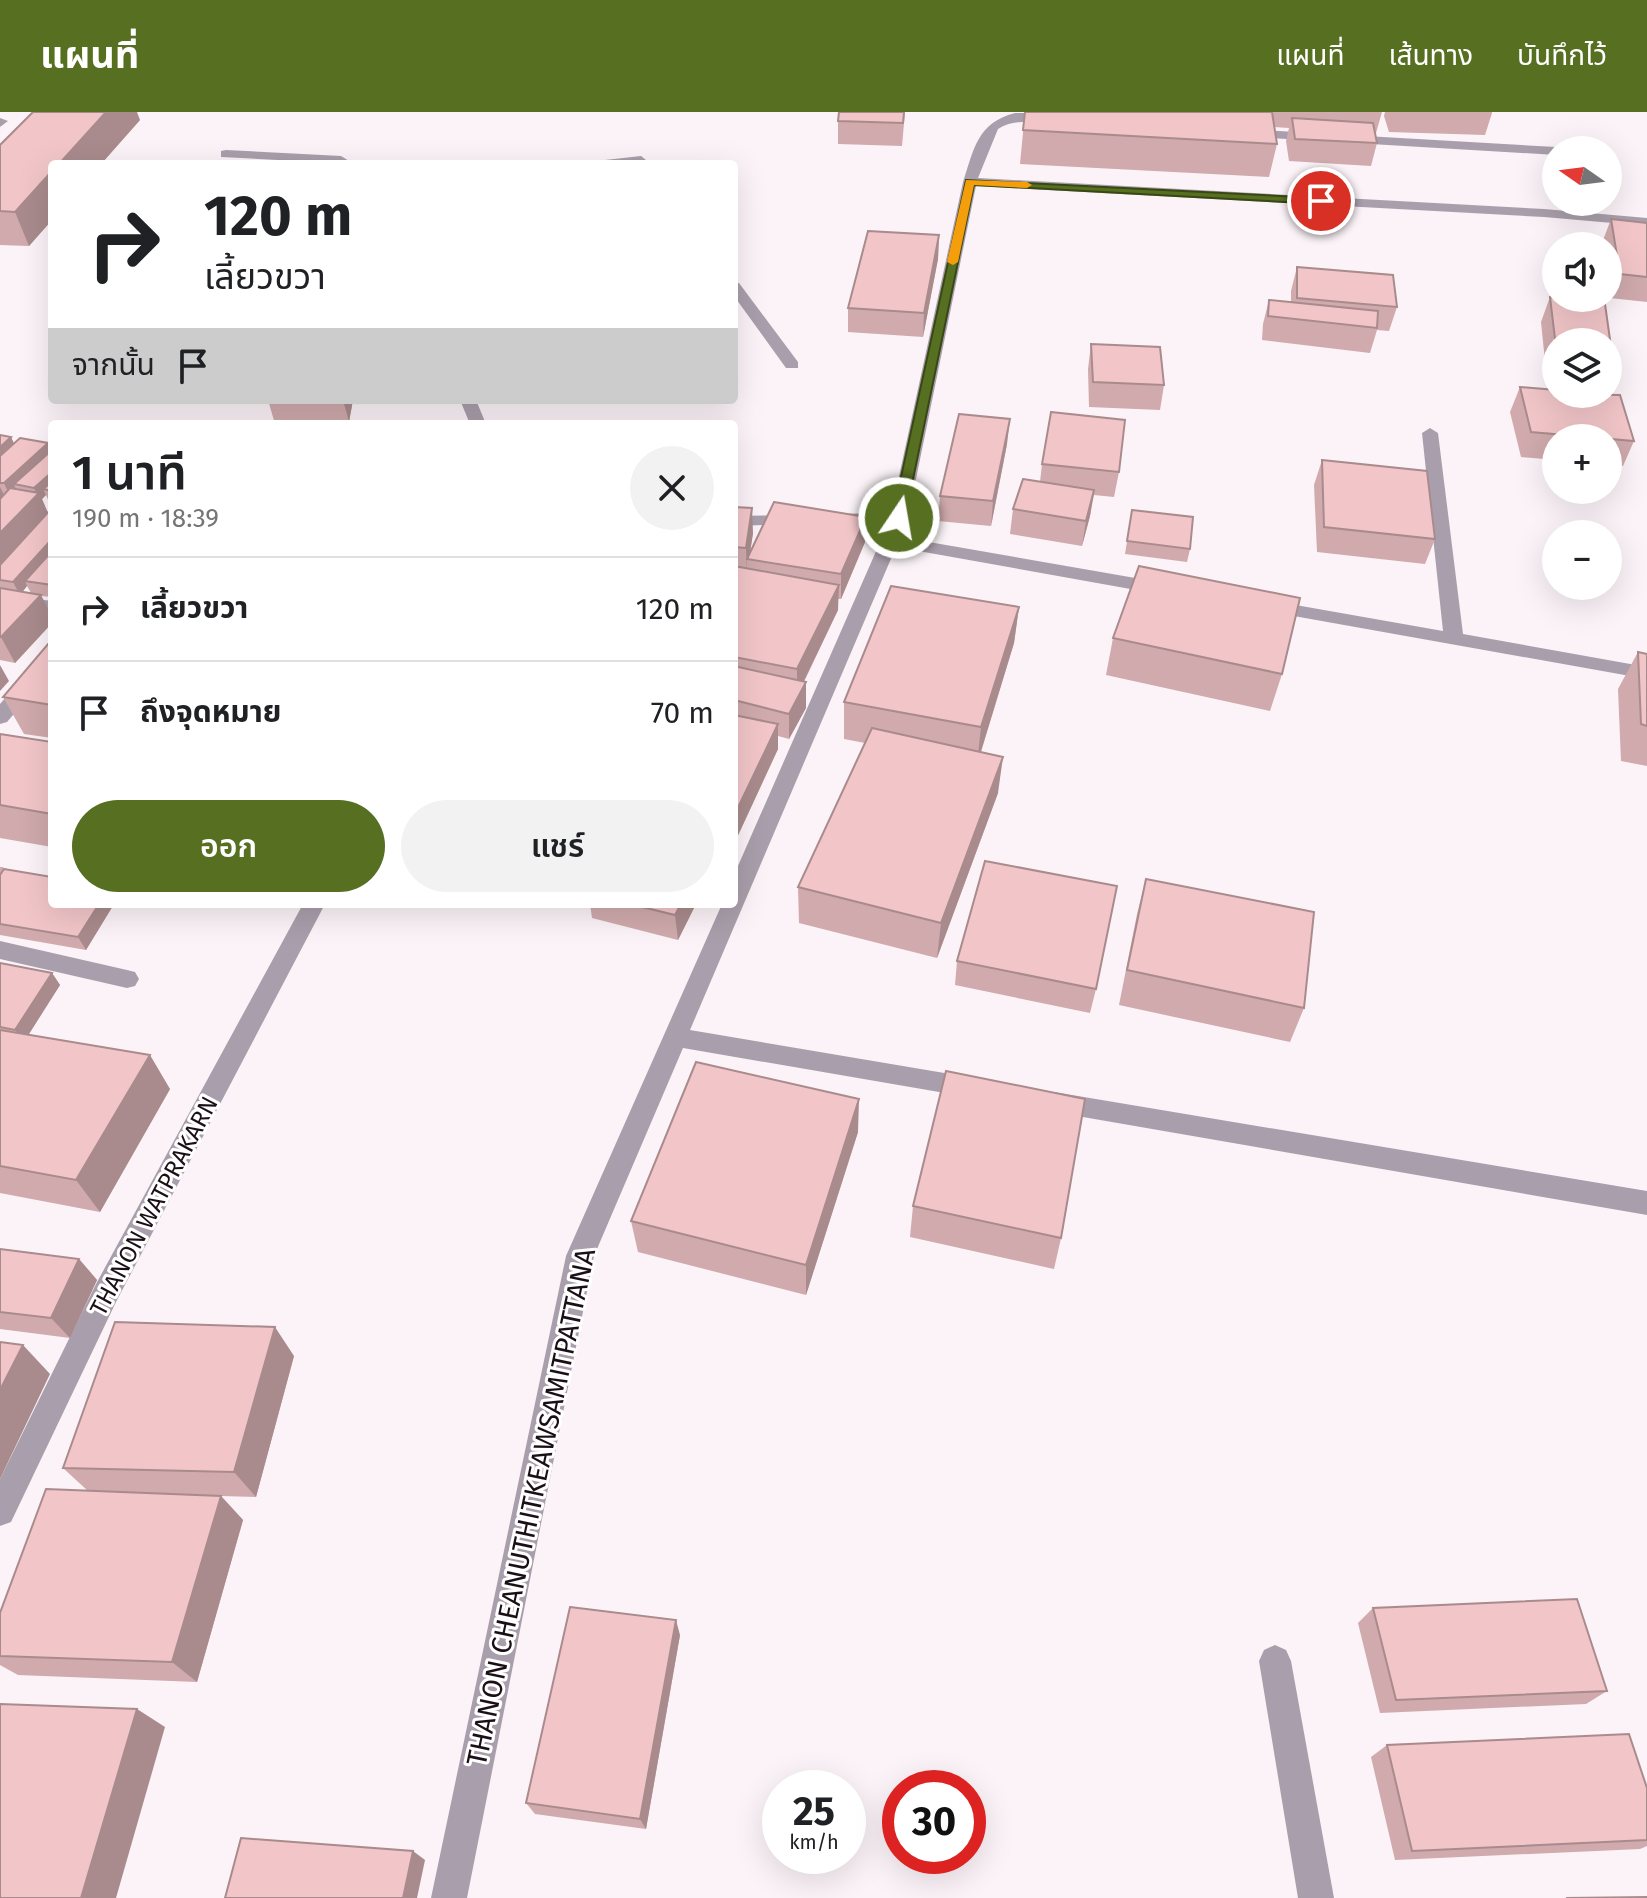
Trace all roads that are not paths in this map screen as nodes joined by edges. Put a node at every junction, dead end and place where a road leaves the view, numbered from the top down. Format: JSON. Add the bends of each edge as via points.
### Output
{"nodes":[{"id":1,"x":1073,"y":120,"type":"edge"},
{"id":2,"x":1230,"y":132,"type":"edge"},
{"id":3,"x":1542,"y":150,"type":"edge"},
{"id":4,"x":226,"y":154,"type":"dead end"},
{"id":5,"x":341,"y":160,"type":"edge"},
{"id":6,"x":970,"y":182,"type":"junction"},
{"id":7,"x":1647,"y":222,"type":"edge"},
{"id":8,"x":738,"y":291,"type":"edge"},
{"id":9,"x":792,"y":365,"type":"dead end"},
{"id":10,"x":1430,"y":433,"type":"dead end"},
{"id":11,"x":899,"y":518,"type":"junction"},
{"id":12,"x":738,"y":521,"type":"edge"},
{"id":13,"x":891,"y":541,"type":"junction"},
{"id":14,"x":1188,"y":593,"type":"edge"},
{"id":15,"x":0,"y":600,"type":"edge"},
{"id":16,"x":1250,"y":603,"type":"edge"},
{"id":17,"x":48,"y":606,"type":"edge"},
{"id":18,"x":1454,"y":639,"type":"junction"},
{"id":19,"x":48,"y":661,"type":"edge"},
{"id":20,"x":1647,"y":673,"type":"edge"},
{"id":21,"x":0,"y":717,"type":"edge"},
{"id":22,"x":738,"y":891,"type":"edge"},
{"id":23,"x":312,"y":908,"type":"edge"},
{"id":24,"x":730,"y":908,"type":"edge"},
{"id":25,"x":0,"y":950,"type":"edge"},
{"id":26,"x":127,"y":979,"type":"dead end"},
{"id":27,"x":675,"y":1037,"type":"junction"},
{"id":28,"x":1004,"y":1093,"type":"edge"},
{"id":29,"x":1036,"y":1099,"type":"edge"},
{"id":30,"x":1647,"y":1203,"type":"edge"},
{"id":31,"x":0,"y":1511,"type":"edge"},
{"id":32,"x":1275,"y":1661,"type":"dead end"},
{"id":33,"x":449,"y":1898,"type":"edge"},
{"id":34,"x":1316,"y":1898,"type":"edge"}],
"edges":[{"from":1,"to":6,"type":"street","name":"THANON CHEANUTHITKEAWSAMITPATTANA","via":[[1003,114],[989,128]]},
{"from":2,"to":3,"type":"street"},
{"from":4,"to":5,"type":"street"},
{"from":6,"to":7,"type":"street"},
{"from":6,"to":11,"type":"street","name":"THANON CHEANUTHITKEAWSAMITPATTANA"},
{"from":8,"to":9,"type":"street"},
{"from":10,"to":18,"type":"street"},
{"from":11,"to":12,"type":"street"},
{"from":11,"to":13,"type":"street","name":"THANON CHEANUTHITKEAWSAMITPATTANA"},
{"from":13,"to":14,"type":"street"},
{"from":13,"to":22,"type":"street","name":"THANON CHEANUTHITKEAWSAMITPATTANA"},
{"from":15,"to":17,"type":"street"},
{"from":16,"to":18,"type":"street"},
{"from":18,"to":20,"type":"street"},
{"from":19,"to":21,"type":"street"},
{"from":23,"to":31,"type":"street","name":"THANON WATPRAKARN","via":[[106,1293]]},
{"from":24,"to":27,"type":"street","name":"THANON CHEANUTHITKEAWSAMITPATTANA"},
{"from":25,"to":26,"type":"street"},
{"from":27,"to":28,"type":"street"},
{"from":27,"to":33,"type":"street","name":"THANON CHEANUTHITKEAWSAMITPATTANA","via":[[580,1256]]},
{"from":29,"to":30,"type":"street"},
{"from":32,"to":34,"type":"street"}]}
